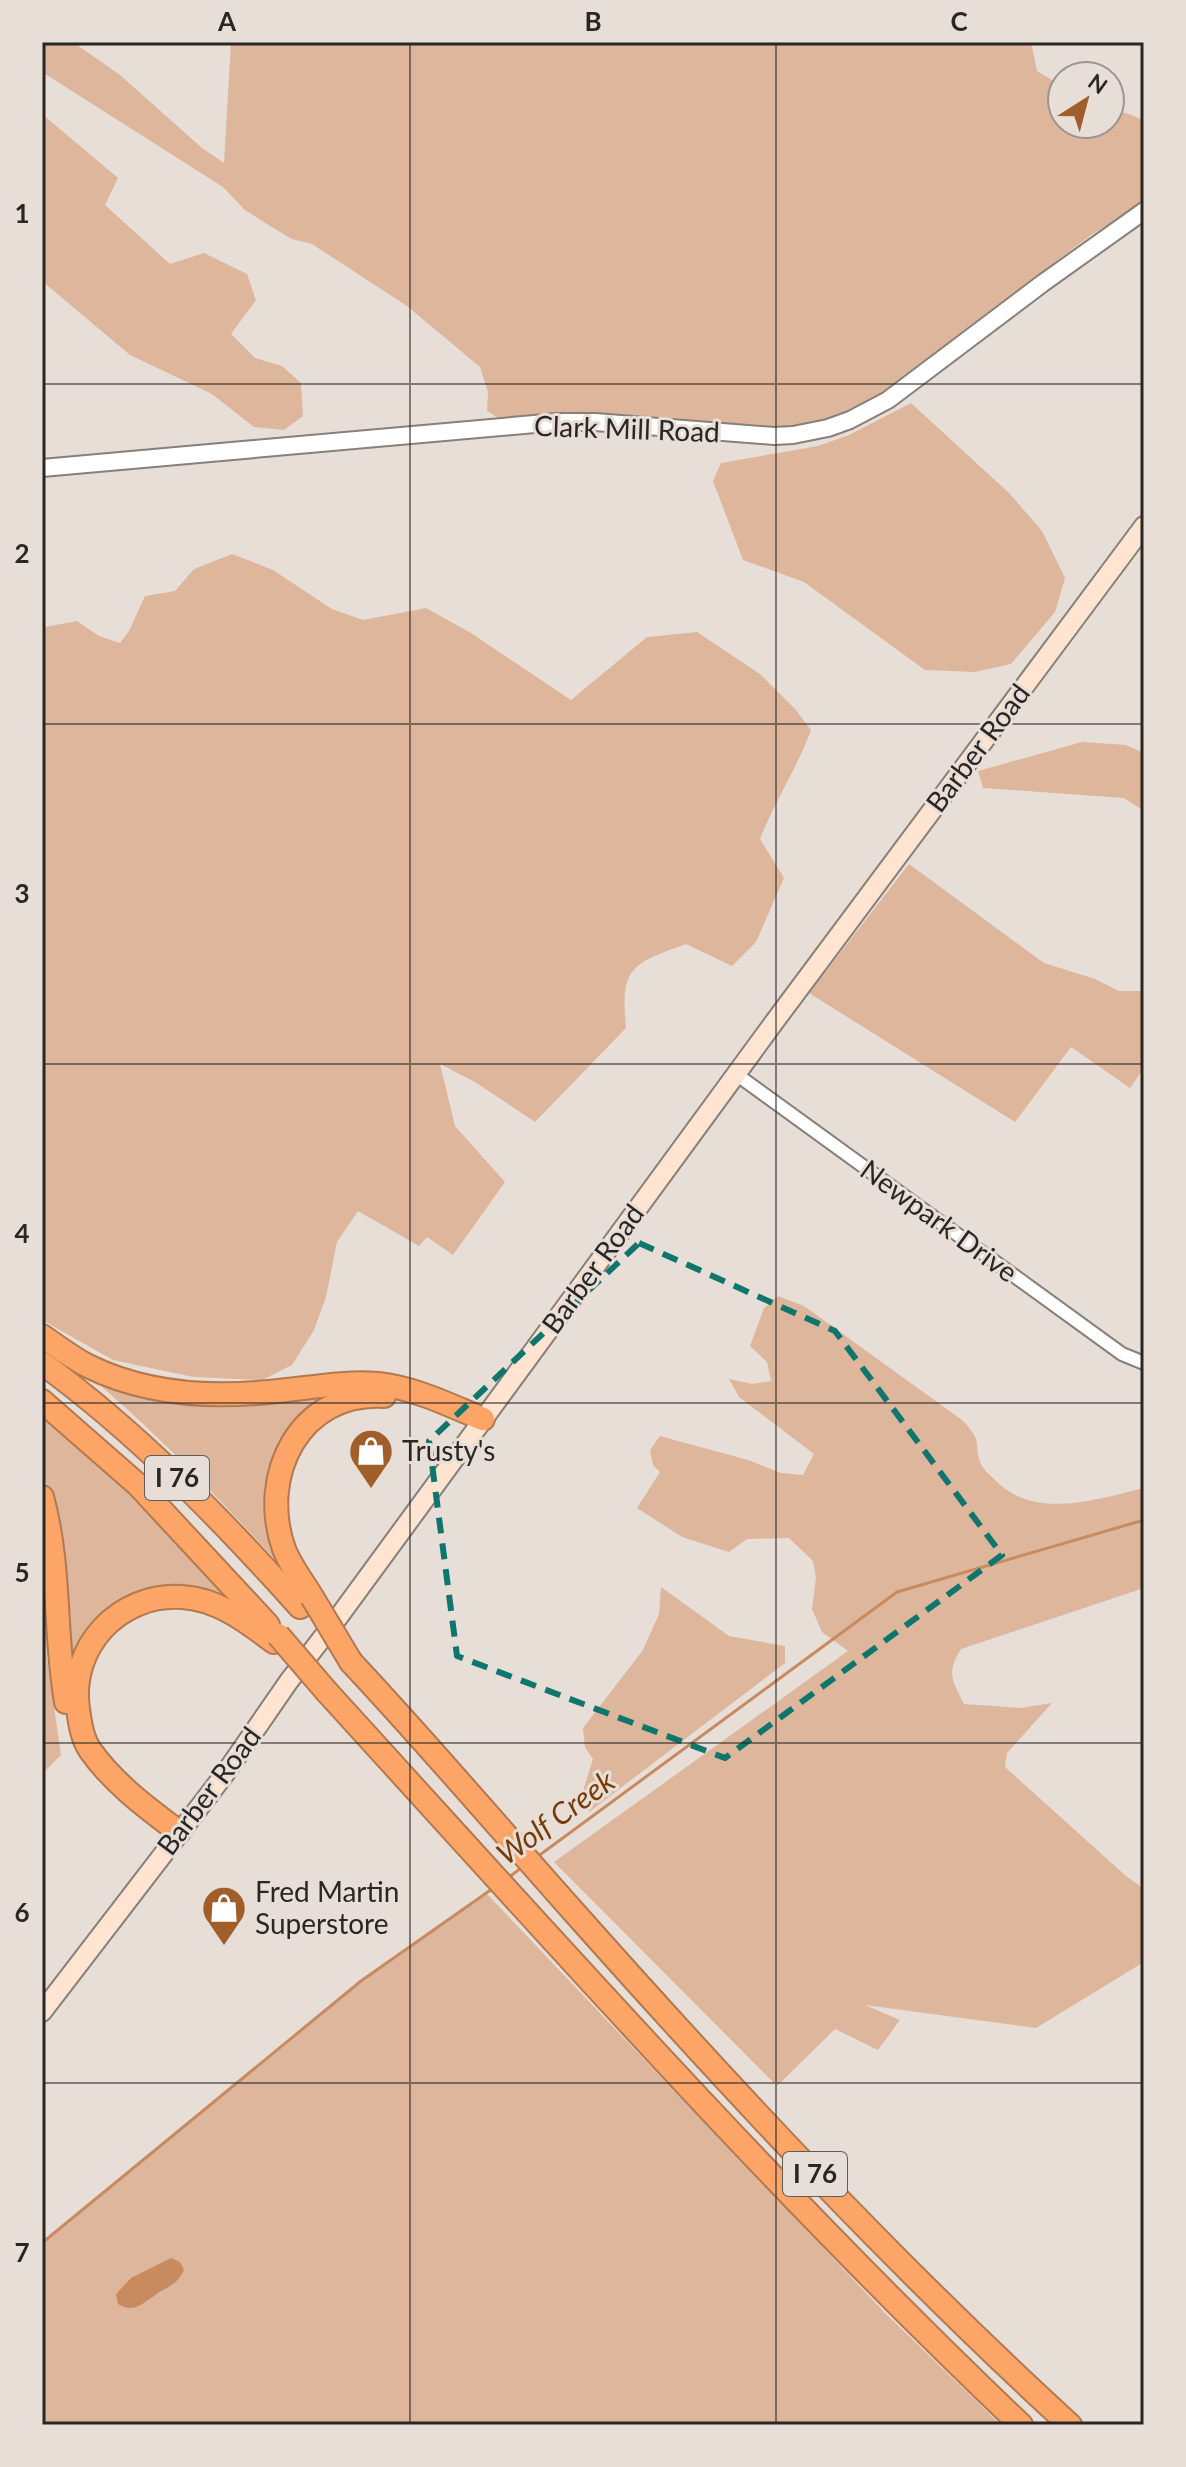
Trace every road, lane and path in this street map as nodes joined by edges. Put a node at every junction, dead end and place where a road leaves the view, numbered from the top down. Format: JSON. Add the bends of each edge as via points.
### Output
{"nodes":[{"id":1,"x":1144,"y":211,"type":"edge"},
{"id":2,"x":42,"y":468,"type":"edge"},
{"id":3,"x":1144,"y":526,"type":"edge"},
{"id":4,"x":736,"y":1074,"type":"junction"},
{"id":5,"x":42,"y":1336,"type":"edge"},
{"id":6,"x":42,"y":1363,"type":"edge"},
{"id":7,"x":1144,"y":1363,"type":"edge"},
{"id":8,"x":42,"y":1401,"type":"edge"},
{"id":9,"x":479,"y":1424,"type":"junction"},
{"id":10,"x":42,"y":1497,"type":"edge"},
{"id":11,"x":306,"y":1602,"type":"junction"},
{"id":12,"x":276,"y":1639,"type":"junction"},
{"id":13,"x":176,"y":1836,"type":"junction"},
{"id":14,"x":42,"y":2012,"type":"edge"},
{"id":15,"x":1021,"y":2425,"type":"edge"},
{"id":16,"x":1070,"y":2425,"type":"edge"}],
"edges":[{"from":1,"to":2,"type":"street","name":"Clark Mill Road","via":[[888,400],[812,433],[774,436],[557,422]]},
{"from":3,"to":4,"type":"main road","name":"Barber Road"},
{"from":4,"to":7,"type":"street","name":"Newpark Drive","via":[[1122,1354]]},
{"from":4,"to":9,"type":"main road","name":"Barber Road"},
{"from":5,"to":9,"type":"highway","via":[[87,1365],[156,1388],[238,1394],[379,1384],[408,1390]]},
{"from":6,"to":11,"type":"highway","number":"I 76","via":[[144,1445]]},
{"from":8,"to":12,"type":"highway","number":"I 76","via":[[138,1485]]},
{"from":9,"to":11,"type":"highway","via":[[375,1395],[342,1403],[305,1426],[278,1471],[275,1509],[284,1549]]},
{"from":9,"to":13,"type":"main road","name":"Barber Road"},
{"from":10,"to":13,"type":"highway","via":[[55,1563],[70,1730],[98,1776]]},
{"from":11,"to":16,"type":"highway","number":"I 76","bridge":true,"via":[[351,1662],[573,1911],[901,2263]]},
{"from":12,"to":13,"type":"highway","via":[[216,1605],[170,1597],[120,1613],[87,1649],[75,1692],[80,1728],[119,1784]]},
{"from":12,"to":15,"type":"highway","number":"I 76","bridge":true,"via":[[834,2242]]},
{"from":13,"to":14,"type":"main road","name":"Barber Road"}]}
